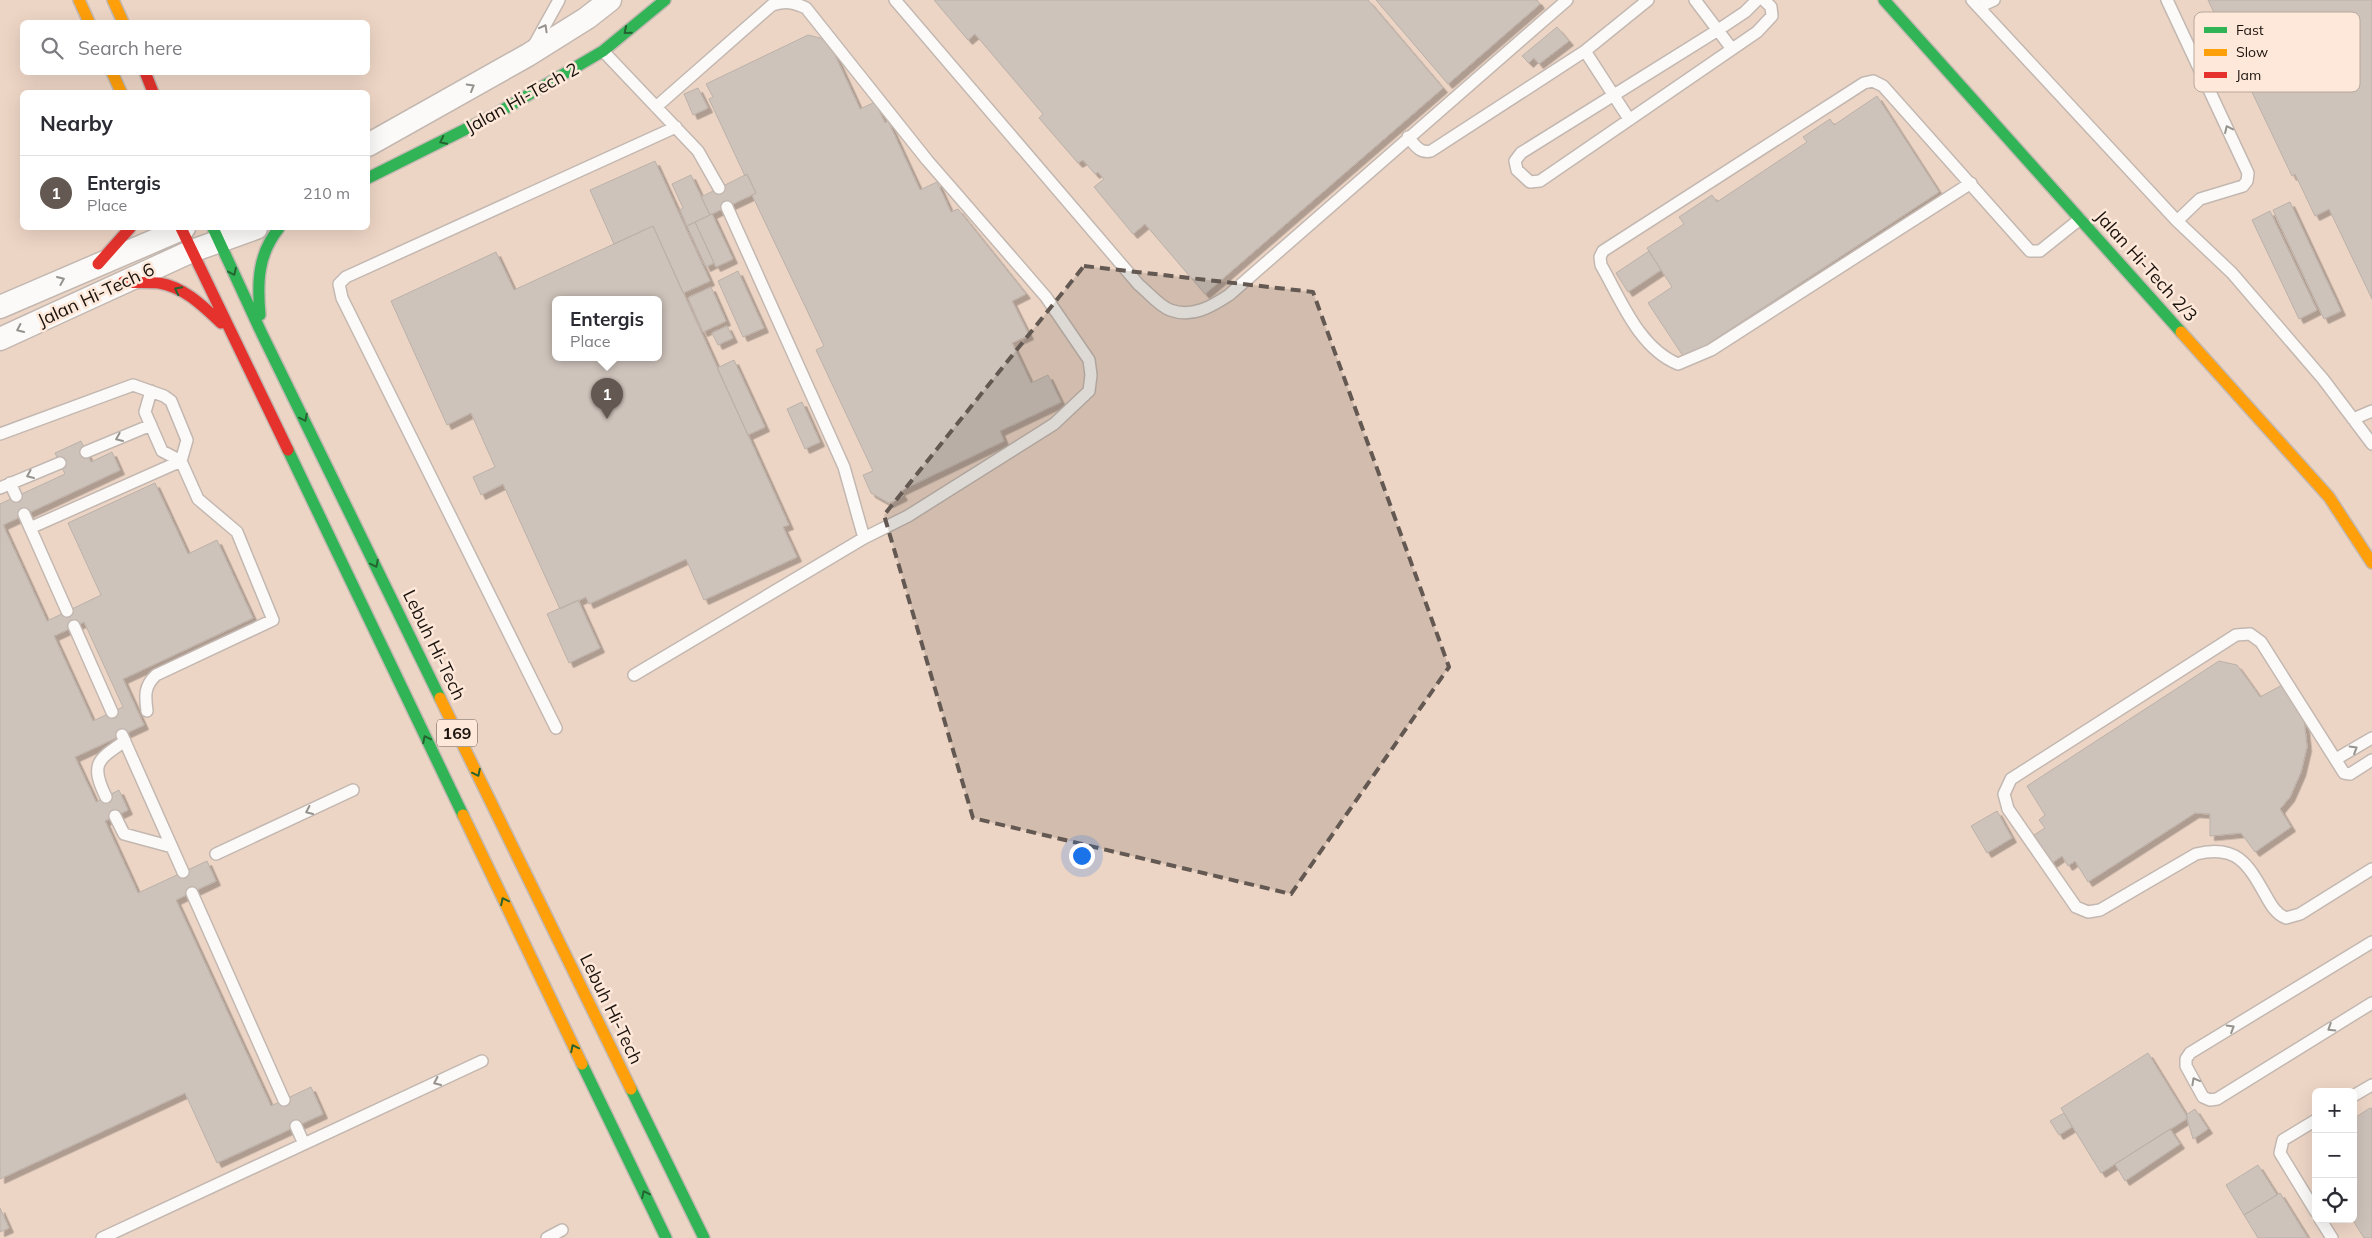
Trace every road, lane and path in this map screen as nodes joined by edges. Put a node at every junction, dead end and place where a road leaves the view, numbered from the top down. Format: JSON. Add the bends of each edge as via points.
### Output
{"nodes":[{"id":1,"x":79,"y":0,"type":"edge"},
{"id":2,"x":113,"y":0,"type":"edge"},
{"id":3,"x":558,"y":0,"type":"edge"},
{"id":4,"x":610,"y":0,"type":"edge"},
{"id":5,"x":665,"y":0,"type":"edge"},
{"id":6,"x":895,"y":0,"type":"edge"},
{"id":7,"x":1567,"y":0,"type":"edge"},
{"id":8,"x":1648,"y":0,"type":"edge"},
{"id":9,"x":1695,"y":0,"type":"edge"},
{"id":10,"x":1756,"y":0,"type":"edge"},
{"id":11,"x":1764,"y":0,"type":"edge"},
{"id":12,"x":1884,"y":0,"type":"edge"},
{"id":13,"x":1994,"y":0,"type":"edge"},
{"id":14,"x":2167,"y":0,"type":"edge"},
{"id":15,"x":1975,"y":4,"type":"edge"},
{"id":16,"x":89,"y":20,"type":"edge"},
{"id":17,"x":122,"y":20,"type":"edge"},
{"id":18,"x":1718,"y":30,"type":"junction"},
{"id":19,"x":1732,"y":49,"type":"junction"},
{"id":20,"x":603,"y":51,"type":"junction"},
{"id":21,"x":1585,"y":51,"type":"junction"},
{"id":22,"x":528,"y":55,"type":"junction"},
{"id":23,"x":2194,"y":58,"type":"edge"},
{"id":24,"x":113,"y":75,"type":"edge"},
{"id":25,"x":146,"y":75,"type":"edge"},
{"id":26,"x":120,"y":90,"type":"edge"},
{"id":27,"x":153,"y":90,"type":"edge"},
{"id":28,"x":2210,"y":92,"type":"edge"},
{"id":29,"x":1614,"y":95,"type":"junction"},
{"id":30,"x":656,"y":107,"type":"junction"},
{"id":31,"x":1629,"y":119,"type":"junction"},
{"id":32,"x":676,"y":128,"type":"junction"},
{"id":33,"x":1408,"y":138,"type":"junction"},
{"id":34,"x":370,"y":144,"type":"edge"},
{"id":35,"x":370,"y":177,"type":"edge"},
{"id":36,"x":1971,"y":184,"type":"junction"},
{"id":37,"x":719,"y":188,"type":"dead end"},
{"id":38,"x":727,"y":207,"type":"dead end"},
{"id":39,"x":2080,"y":219,"type":"junction"},
{"id":40,"x":2177,"y":221,"type":"junction"},
{"id":41,"x":128,"y":230,"type":"edge"},
{"id":42,"x":177,"y":230,"type":"edge"},
{"id":43,"x":183,"y":230,"type":"edge"},
{"id":44,"x":245,"y":230,"type":"edge"},
{"id":45,"x":278,"y":230,"type":"edge"},
{"id":46,"x":216,"y":235,"type":"edge"},
{"id":47,"x":192,"y":251,"type":"junction"},
{"id":48,"x":98,"y":264,"type":"junction"},
{"id":49,"x":123,"y":282,"type":"junction"},
{"id":50,"x":0,"y":307,"type":"edge"},
{"id":51,"x":230,"y":331,"type":"junction"},
{"id":52,"x":262,"y":334,"type":"junction"},
{"id":53,"x":0,"y":338,"type":"edge"},
{"id":54,"x":151,"y":391,"type":"junction"},
{"id":55,"x":2372,"y":411,"type":"edge"},
{"id":56,"x":2353,"y":419,"type":"junction"},
{"id":57,"x":151,"y":424,"type":"junction"},
{"id":58,"x":0,"y":434,"type":"edge"},
{"id":59,"x":2372,"y":444,"type":"edge"},
{"id":60,"x":86,"y":452,"type":"dead end"},
{"id":61,"x":181,"y":460,"type":"junction"},
{"id":62,"x":60,"y":463,"type":"dead end"},
{"id":63,"x":5,"y":486,"type":"edge"},
{"id":64,"x":16,"y":496,"type":"dead end"},
{"id":65,"x":24,"y":514,"type":"dead end"},
{"id":66,"x":30,"y":528,"type":"junction"},
{"id":67,"x":864,"y":538,"type":"junction"},
{"id":68,"x":2372,"y":563,"type":"edge"},
{"id":69,"x":67,"y":611,"type":"dead end"},
{"id":70,"x":74,"y":626,"type":"dead end"},
{"id":71,"x":634,"y":675,"type":"dead end"},
{"id":72,"x":148,"y":711,"type":"dead end"},
{"id":73,"x":112,"y":712,"type":"dead end"},
{"id":74,"x":556,"y":728,"type":"dead end"},
{"id":75,"x":2372,"y":738,"type":"edge"},
{"id":76,"x":2336,"y":759,"type":"junction"},
{"id":77,"x":2372,"y":760,"type":"edge"},
{"id":78,"x":353,"y":790,"type":"dead end"},
{"id":79,"x":106,"y":797,"type":"dead end"},
{"id":80,"x":115,"y":816,"type":"dead end"},
{"id":81,"x":172,"y":847,"type":"junction"},
{"id":82,"x":216,"y":854,"type":"dead end"},
{"id":83,"x":2372,"y":869,"type":"edge"},
{"id":84,"x":183,"y":872,"type":"dead end"},
{"id":85,"x":192,"y":892,"type":"dead end"},
{"id":86,"x":2372,"y":942,"type":"edge"},
{"id":87,"x":2372,"y":1003,"type":"edge"},
{"id":88,"x":482,"y":1061,"type":"dead end"},
{"id":89,"x":2372,"y":1085,"type":"edge"},
{"id":90,"x":2357,"y":1094,"type":"edge"},
{"id":91,"x":284,"y":1100,"type":"dead end"},
{"id":92,"x":2312,"y":1122,"type":"edge"},
{"id":93,"x":296,"y":1126,"type":"dead end"},
{"id":94,"x":304,"y":1144,"type":"junction"},
{"id":95,"x":2312,"y":1205,"type":"edge"},
{"id":96,"x":2323,"y":1223,"type":"edge"},
{"id":97,"x":562,"y":1230,"type":"dead end"},
{"id":98,"x":102,"y":1238,"type":"edge"},
{"id":99,"x":547,"y":1238,"type":"edge"},
{"id":100,"x":666,"y":1238,"type":"edge"},
{"id":101,"x":704,"y":1238,"type":"edge"},
{"id":102,"x":2332,"y":1238,"type":"edge"}],
"edges":[{"from":1,"to":16,"type":"main road"},
{"from":2,"to":17,"type":"main road"},
{"from":22,"to":3,"type":"lane","one_way":true},
{"from":4,"to":22,"type":"street","name":"Jalan Hi-Tech 2"},
{"from":5,"to":20,"type":"main road","name":"Jalan Hi-Tech 2","one_way":true},
{"from":6,"to":33,"type":"lane","via":[[1139,285],[1169,309],[1189,312],[1209,308],[1229,294]]},
{"from":7,"to":33,"type":"lane"},
{"from":8,"to":21,"type":"lane"},
{"from":9,"to":18,"type":"lane"},
{"from":10,"to":18,"type":"lane","via":[[1745,12]]},
{"from":11,"to":19,"type":"lane","via":[[1771,8],[1772,16],[1757,32]]},
{"from":12,"to":39,"type":"main road","name":"Jalan Hi-Tech 2/3"},
{"from":13,"to":15,"type":"lane"},
{"from":23,"to":14,"type":"lane","one_way":true},
{"from":15,"to":40,"type":"lane"},
{"from":18,"to":19,"type":"lane"},
{"from":18,"to":29,"type":"lane"},
{"from":19,"to":31,"type":"lane"},
{"from":20,"to":30,"type":"lane"},
{"from":20,"to":35,"type":"main road","name":"Jalan Hi-Tech 2","one_way":true,"via":[[494,115]]},
{"from":21,"to":29,"type":"lane"},
{"from":21,"to":33,"type":"lane","via":[[1431,151],[1425,153]]},
{"from":34,"to":22,"type":"street","name":"Jalan Hi-Tech 2","one_way":true},
{"from":24,"to":26,"type":"main road"},
{"from":25,"to":27,"type":"main road"},
{"from":40,"to":28,"type":"lane","one_way":true,"via":[[2200,199],[2243,186],[2247,181],[2248,174]]},
{"from":29,"to":31,"type":"lane"},
{"from":29,"to":31,"type":"lane","via":[[1521,153],[1516,161],[1517,170],[1530,182],[1540,181]]},
{"from":30,"to":32,"type":"lane"},
{"from":30,"to":67,"type":"lane","via":[[772,5],[784,1],[806,8],[927,160],[1046,297],[1088,360],[1091,375],[1088,391],[1054,424],[908,516]]},
{"from":32,"to":37,"type":"lane","via":[[698,151]]},
{"from":32,"to":74,"type":"lane","via":[[346,277],[339,284],[342,298]]},
{"from":36,"to":36,"type":"lane","via":[[1711,350],[1678,364],[1662,358],[1642,336],[1601,265],[1600,257],[1604,251],[1864,83],[1883,86]]},
{"from":36,"to":39,"type":"lane","via":[[2030,251],[2040,251]]},
{"from":38,"to":67,"type":"lane","via":[[844,467]]},
{"from":39,"to":68,"type":"main road","name":"Jalan Hi-Tech 2/3","via":[[2328,497]]},
{"from":40,"to":56,"type":"lane","via":[[2232,273]]},
{"from":41,"to":48,"type":"main road"},
{"from":42,"to":48,"type":"street","name":"Jalan Hi-Tech 6"},
{"from":43,"to":47,"type":"main road","number":"169"},
{"from":44,"to":46,"type":"street"},
{"from":45,"to":52,"type":"main road","via":[[270,238],[259,264],[257,291]]},
{"from":46,"to":47,"type":"street"},
{"from":46,"to":52,"type":"main road","name":"Lebuh Hi-Tech","number":"169","one_way":true},
{"from":47,"to":49,"type":"street","name":"Jalan Hi-Tech 6"},
{"from":47,"to":51,"type":"main road","number":"169"},
{"from":50,"to":48,"type":"street","name":"Jalan Hi-Tech 6","one_way":true},
{"from":51,"to":49,"type":"main road","one_way":true,"via":[[180,290],[160,283]]},
{"from":49,"to":53,"type":"street","name":"Jalan Hi-Tech 6","one_way":true},
{"from":100,"to":51,"type":"main road","number":"169","one_way":true},
{"from":52,"to":101,"type":"main road","name":"Lebuh Hi-Tech","number":"169","one_way":true},
{"from":54,"to":57,"type":"lane","via":[[145,412]]},
{"from":54,"to":58,"type":"lane","via":[[133,385]]},
{"from":54,"to":61,"type":"lane","via":[[171,401],[188,440]]},
{"from":55,"to":56,"type":"lane"},
{"from":56,"to":59,"type":"lane"},
{"from":57,"to":60,"type":"lane","one_way":true},
{"from":57,"to":61,"type":"lane","via":[[162,451]]},
{"from":61,"to":66,"type":"lane"},
{"from":61,"to":72,"type":"lane","via":[[198,499],[237,532],[273,620],[156,675],[148,683],[145,696]]},
{"from":62,"to":63,"type":"lane","one_way":true},
{"from":63,"to":64,"type":"lane"},
{"from":65,"to":66,"type":"lane"},
{"from":66,"to":69,"type":"lane"},
{"from":67,"to":71,"type":"lane"},
{"from":70,"to":73,"type":"lane"},
{"from":76,"to":75,"type":"lane","one_way":true},
{"from":76,"to":77,"type":"lane","via":[[2344,773],[2350,774]]},
{"from":76,"to":83,"type":"lane","via":[[2261,642],[2250,634],[2236,635],[2011,779],[2004,794],[2008,809],[2076,907],[2088,912],[2100,910],[2196,854],[2210,851],[2225,852],[2242,859],[2272,907],[2286,918],[2300,914]]},
{"from":78,"to":82,"type":"lane","one_way":true},
{"from":79,"to":81,"type":"lane","via":[[97,778],[98,766],[103,756],[124,738]]},
{"from":80,"to":81,"type":"lane","via":[[124,834]]},
{"from":81,"to":84,"type":"lane"},
{"from":85,"to":91,"type":"lane"},
{"from":87,"to":86,"type":"lane","one_way":true,"via":[[2217,1099],[2203,1097],[2186,1066],[2190,1053]]},
{"from":88,"to":94,"type":"lane","one_way":true},
{"from":89,"to":90,"type":"lane"},
{"from":92,"to":95,"type":"lane","via":[[2283,1140],[2280,1153]]},
{"from":93,"to":94,"type":"lane"},
{"from":94,"to":98,"type":"lane"},
{"from":96,"to":102,"type":"lane"},
{"from":97,"to":99,"type":"lane"}]}
